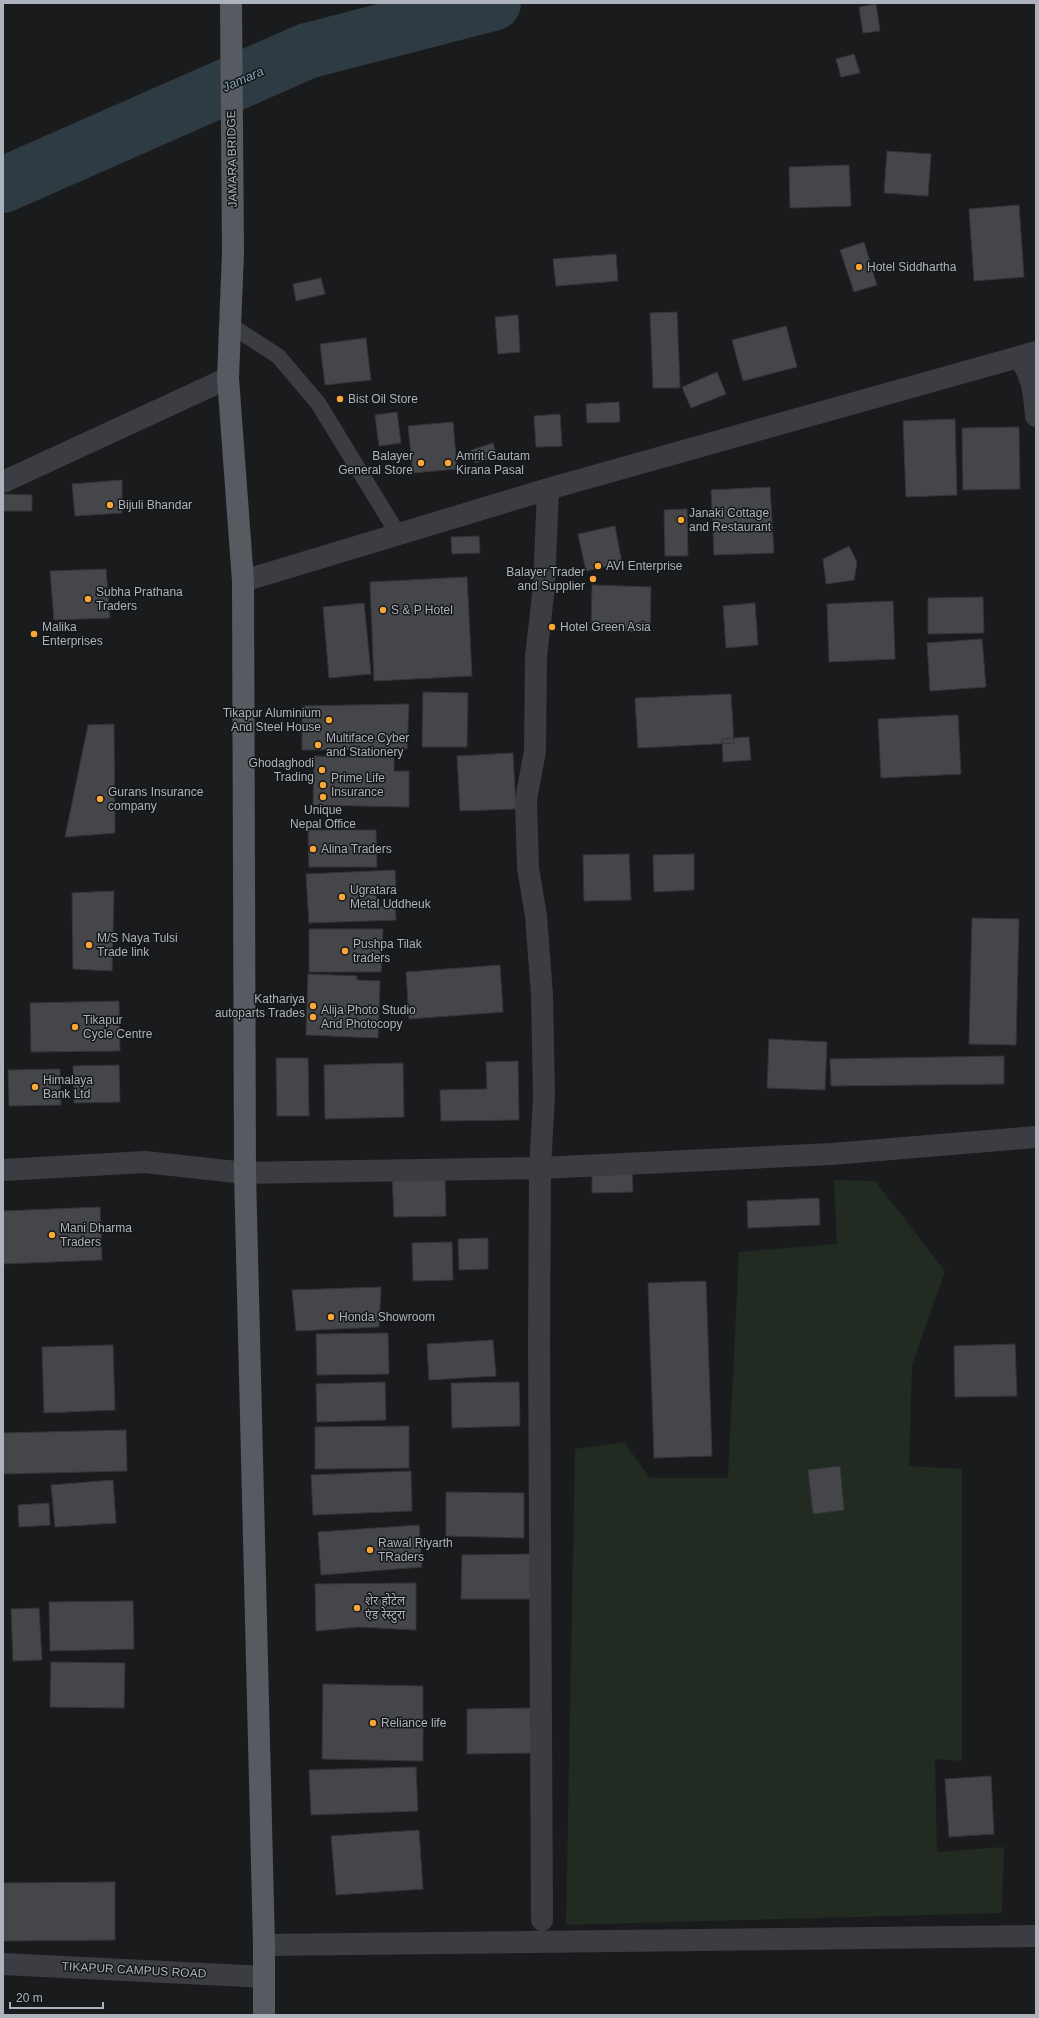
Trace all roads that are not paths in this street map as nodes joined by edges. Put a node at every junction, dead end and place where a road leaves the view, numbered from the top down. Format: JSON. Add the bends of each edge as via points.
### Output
{"nodes":[{"id":1,"x":231,"y":10,"type":"edge"},
{"id":2,"x":230,"y":325,"type":"junction"},
{"id":3,"x":1027,"y":355,"type":"edge"},
{"id":4,"x":228,"y":378,"type":"junction"},
{"id":5,"x":1036,"y":416,"type":"edge"},
{"id":6,"x":3,"y":482,"type":"edge"},
{"id":7,"x":548,"y":489,"type":"junction"},
{"id":8,"x":398,"y":534,"type":"junction"},
{"id":9,"x":243,"y":581,"type":"junction"},
{"id":10,"x":1036,"y":1137,"type":"edge"},
{"id":11,"x":540,"y":1168,"type":"junction"},
{"id":12,"x":3,"y":1170,"type":"edge"},
{"id":13,"x":245,"y":1173,"type":"junction"},
{"id":14,"x":542,"y":1920,"type":"dead end"},
{"id":15,"x":1036,"y":1936,"type":"edge"},
{"id":16,"x":264,"y":1945,"type":"junction"},
{"id":17,"x":3,"y":1964,"type":"edge"},
{"id":18,"x":264,"y":1977,"type":"junction"},
{"id":19,"x":264,"y":2015,"type":"edge"}],
"edges":[{"from":1,"to":2,"type":"main road","name":"JAMARA BRIDGE","via":[[233,253]]},
{"from":2,"to":4,"type":"main road","name":"JAMARA BRIDGE"},
{"from":2,"to":8,"type":"lane","via":[[278,356],[318,403]]},
{"from":3,"to":5,"type":"street"},
{"from":3,"to":7,"type":"street"},
{"from":4,"to":6,"type":"street"},
{"from":4,"to":9,"type":"main road","name":"JAMARA BRIDGE"},
{"from":7,"to":8,"type":"street"},
{"from":7,"to":11,"type":"street","via":[[544,586],[536,657],[535,751],[526,800],[528,868],[536,916],[542,995],[544,1097]]},
{"from":8,"to":9,"type":"street"},
{"from":9,"to":13,"type":"main road","name":"JAMARA BRIDGE"},
{"from":10,"to":11,"type":"street","via":[[831,1154]]},
{"from":11,"to":13,"type":"street"},
{"from":11,"to":14,"type":"street"},
{"from":12,"to":13,"type":"street","via":[[145,1162]]},
{"from":13,"to":16,"type":"main road","name":"JAMARA BRIDGE"},
{"from":15,"to":16,"type":"street"},
{"from":16,"to":18,"type":"main road","name":"JAMARA BRIDGE"},
{"from":17,"to":18,"type":"street","name":"TIKAPUR CAMPUS ROAD"},
{"from":18,"to":19,"type":"main road","name":"JAMARA BRIDGE"}]}
